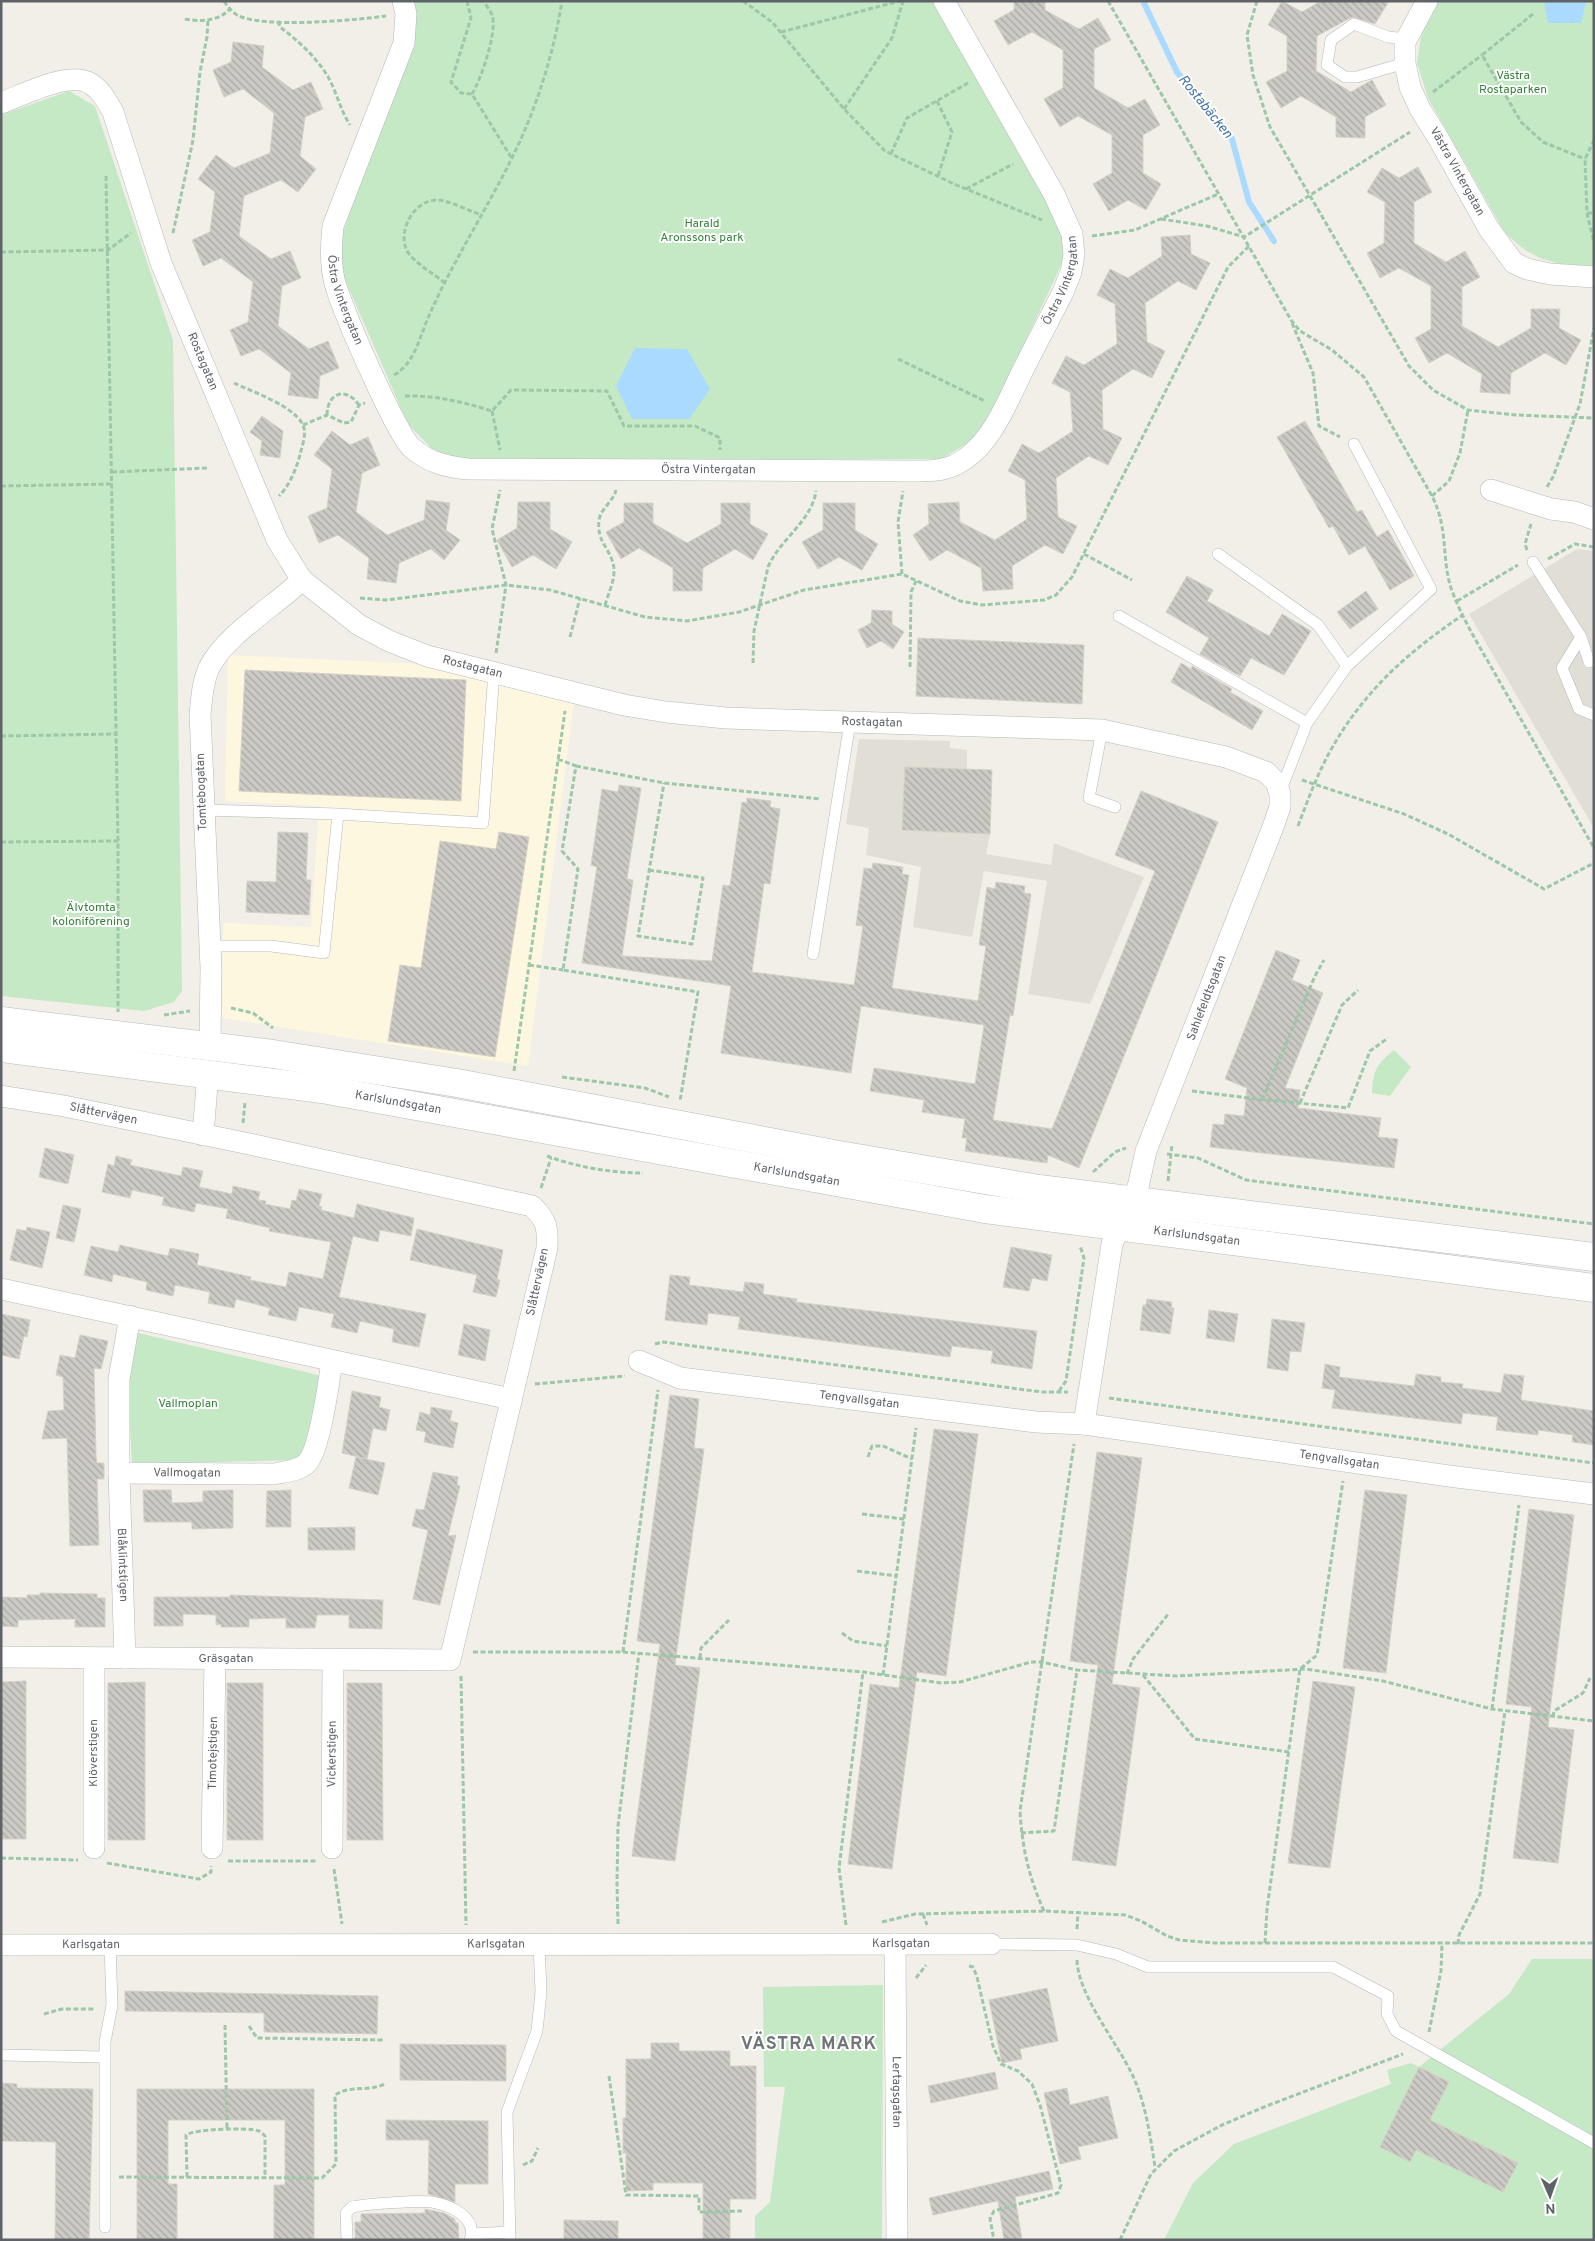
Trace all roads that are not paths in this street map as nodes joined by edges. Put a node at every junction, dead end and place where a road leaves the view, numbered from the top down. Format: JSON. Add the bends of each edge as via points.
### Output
{"nodes":[{"id":1,"x":944,"y":1,"type":"edge"},
{"id":2,"x":1427,"y":1,"type":"edge"},
{"id":3,"x":405,"y":7,"type":"edge"},
{"id":4,"x":1407,"y":38,"type":"junction"},
{"id":5,"x":1405,"y":63,"type":"junction"},
{"id":6,"x":1,"y":104,"type":"edge"},
{"id":7,"x":1594,"y":277,"type":"edge"},
{"id":8,"x":1354,"y":444,"type":"road end"},
{"id":9,"x":1491,"y":490,"type":"dead end"},
{"id":10,"x":1594,"y":518,"type":"edge"},
{"id":11,"x":1218,"y":554,"type":"dead end"},
{"id":12,"x":1532,"y":562,"type":"road end"},
{"id":13,"x":302,"y":580,"type":"junction"},
{"id":14,"x":1119,"y":616,"type":"dead end"},
{"id":15,"x":1581,"y":637,"type":"junction"},
{"id":16,"x":1589,"y":662,"type":"dead end"},
{"id":17,"x":1347,"y":666,"type":"junction"},
{"id":18,"x":494,"y":672,"type":"junction"},
{"id":19,"x":1594,"y":715,"type":"edge"},
{"id":20,"x":850,"y":722,"type":"junction"},
{"id":21,"x":1307,"y":723,"type":"junction"},
{"id":22,"x":1102,"y":730,"type":"junction"},
{"id":23,"x":1283,"y":784,"type":"junction"},
{"id":24,"x":1115,"y":807,"type":"dead end"},
{"id":25,"x":203,"y":810,"type":"junction"},
{"id":26,"x":338,"y":814,"type":"junction"},
{"id":27,"x":209,"y":946,"type":"junction"},
{"id":28,"x":813,"y":954,"type":"dead end"},
{"id":29,"x":1,"y":1021,"type":"edge"},
{"id":30,"x":210,"y":1045,"type":"junction"},
{"id":31,"x":1,"y":1048,"type":"edge"},
{"id":32,"x":208,"y":1073,"type":"junction"},
{"id":33,"x":1,"y":1096,"type":"edge"},
{"id":34,"x":203,"y":1135,"type":"junction"},
{"id":35,"x":1131,"y":1202,"type":"junction"},
{"id":36,"x":1119,"y":1228,"type":"junction"},
{"id":37,"x":1594,"y":1257,"type":"edge"},
{"id":38,"x":1594,"y":1288,"type":"edge"},
{"id":39,"x":1,"y":1289,"type":"edge"},
{"id":40,"x":130,"y":1316,"type":"junction"},
{"id":41,"x":332,"y":1360,"type":"junction"},
{"id":42,"x":639,"y":1361,"type":"road end"},
{"id":43,"x":513,"y":1393,"type":"junction"},
{"id":44,"x":1079,"y":1431,"type":"junction"},
{"id":45,"x":119,"y":1473,"type":"junction"},
{"id":46,"x":1594,"y":1494,"type":"edge"},
{"id":47,"x":1,"y":1657,"type":"edge"},
{"id":48,"x":94,"y":1658,"type":"junction"},
{"id":49,"x":125,"y":1658,"type":"junction"},
{"id":50,"x":215,"y":1659,"type":"junction"},
{"id":51,"x":333,"y":1660,"type":"junction"},
{"id":52,"x":450,"y":1660,"type":"joint"},
{"id":53,"x":94,"y":1854,"type":"road end"},
{"id":54,"x":332,"y":1854,"type":"road end"},
{"id":55,"x":212,"y":1855,"type":"road end"},
{"id":56,"x":539,"y":1944,"type":"junction"},
{"id":57,"x":895,"y":1944,"type":"junction"},
{"id":58,"x":991,"y":1944,"type":"joint"},
{"id":59,"x":1,"y":1945,"type":"edge"},
{"id":60,"x":110,"y":1945,"type":"junction"},
{"id":61,"x":1,"y":2055,"type":"edge"},
{"id":62,"x":105,"y":2057,"type":"junction"},
{"id":63,"x":1594,"y":2143,"type":"edge"},
{"id":64,"x":105,"y":2227,"type":"dead end"},
{"id":65,"x":509,"y":2236,"type":"edge"},
{"id":66,"x":471,"y":2237,"type":"edge"},
{"id":67,"x":347,"y":2240,"type":"edge"},
{"id":68,"x":897,"y":2240,"type":"edge"}],
"edges":[{"from":1,"to":3,"type":"street","name":"Östra Vintergatan","via":[[1054,194],[1071,233],[1074,255],[1063,292],[999,420],[984,440],[954,465],[936,470],[906,471],[448,467],[429,460],[410,447],[396,426],[342,303],[334,280],[331,250],[333,226],[404,43]]},
{"from":2,"to":4,"type":"street","name":"Västra Vintergatan"},
{"from":4,"to":5,"type":"street","name":"Västra Vintergatan"},
{"from":4,"to":5,"type":"lane","via":[[1388,37],[1354,24],[1331,40],[1327,65],[1345,77],[1357,77]]},
{"from":5,"to":7,"type":"street","name":"Västra Vintergatan","via":[[1410,87],[1422,112],[1489,229],[1514,262],[1527,269],[1550,274]]},
{"from":6,"to":13,"type":"street","name":"Rostagatan","via":[[61,81],[78,80],[90,84],[102,94],[113,112],[156,249],[209,383],[277,540]]},
{"from":8,"to":17,"type":"lane","via":[[1431,589]]},
{"from":9,"to":10,"type":"street"},
{"from":11,"to":17,"type":"lane","via":[[1318,625]]},
{"from":12,"to":15,"type":"lane"},
{"from":13,"to":18,"type":"street","name":"Rostagatan","via":[[359,625],[389,641],[427,656]]},
{"from":13,"to":25,"type":"street","name":"Tomtebogatan","via":[[234,636],[210,667],[203,685],[200,714]]},
{"from":14,"to":21,"type":"lane"},
{"from":15,"to":16,"type":"lane"},
{"from":15,"to":19,"type":"lane","via":[[1562,668],[1579,709]]},
{"from":17,"to":21,"type":"lane"},
{"from":18,"to":20,"type":"street","name":"Rostagatan","via":[[624,705],[666,712],[726,718]]},
{"from":18,"to":26,"type":"lane","via":[[483,823]]},
{"from":20,"to":22,"type":"street","name":"Rostagatan"},
{"from":20,"to":28,"type":"lane"},
{"from":21,"to":23,"type":"lane"},
{"from":22,"to":23,"type":"street","name":"Rostagatan","via":[[1226,757],[1266,772]]},
{"from":22,"to":24,"type":"lane","via":[[1089,798]]},
{"from":23,"to":35,"type":"street","name":"Sahlefeldtsgatan","via":[[1273,827],[1146,1151]]},
{"from":25,"to":26,"type":"lane"},
{"from":25,"to":27,"type":"street","name":"Tomtebogatan"},
{"from":26,"to":27,"type":"lane","via":[[324,953],[271,946]]},
{"from":27,"to":30,"type":"street","name":"Tomtebogatan"},
{"from":29,"to":30,"type":"main road"},
{"from":30,"to":32,"type":"main road"},
{"from":30,"to":35,"type":"main road","via":[[457,1083],[868,1160]]},
{"from":31,"to":32,"type":"main road","name":"Karlslundsgatan"},
{"from":32,"to":34,"type":"street"},
{"from":32,"to":36,"type":"main road","name":"Karlslundsgatan","via":[[331,1090],[985,1209]]},
{"from":33,"to":34,"type":"street","name":"Slåttervägen"},
{"from":34,"to":43,"type":"street","name":"Slåttervägen","via":[[532,1206],[543,1217],[548,1230],[547,1248]]},
{"from":35,"to":36,"type":"main road"},
{"from":35,"to":37,"type":"main road"},
{"from":36,"to":38,"type":"main road","name":"Karlslundsgatan"},
{"from":36,"to":44,"type":"street","via":[[1112,1244],[1088,1395]]},
{"from":39,"to":40,"type":"street"},
{"from":40,"to":41,"type":"street"},
{"from":40,"to":45,"type":"street","via":[[119,1379]]},
{"from":41,"to":43,"type":"street"},
{"from":41,"to":45,"type":"street","name":"Vallmogatan","via":[[315,1447],[307,1463],[292,1471],[274,1474]]},
{"from":42,"to":44,"type":"street","name":"Tengvallsgatan","via":[[680,1378],[1036,1422]]},
{"from":43,"to":52,"type":"street","name":"Slåttervägen"},
{"from":44,"to":46,"type":"street","name":"Tengvallsgatan"},
{"from":45,"to":49,"type":"street","name":"Blåklintstigen"},
{"from":47,"to":48,"type":"street","name":"Gräsgatan"},
{"from":48,"to":49,"type":"street","name":"Gräsgatan"},
{"from":48,"to":53,"type":"street","name":"Klöverstigen"},
{"from":49,"to":50,"type":"street","name":"Gräsgatan"},
{"from":50,"to":51,"type":"street","name":"Gräsgatan"},
{"from":50,"to":55,"type":"street","name":"Timotejstigen"},
{"from":51,"to":52,"type":"street","name":"Gräsgatan"},
{"from":51,"to":54,"type":"street","name":"Vickerstigen"},
{"from":56,"to":57,"type":"street","name":"Karlsgatan"},
{"from":56,"to":60,"type":"street","name":"Karlsgatan"},
{"from":56,"to":65,"type":"lane","via":[[541,1992],[536,2031],[507,2112]]},
{"from":57,"to":58,"type":"street","name":"Karlsgatan"},
{"from":57,"to":68,"type":"street","name":"Lertagsgatan"},
{"from":58,"to":63,"type":"lane","via":[[1077,1945],[1116,1954],[1148,1967],[1333,1967],[1388,1996],[1388,2014],[1396,2031]]},
{"from":59,"to":60,"type":"street","name":"Karlsgatan"},
{"from":60,"to":62,"type":"lane","via":[[111,2010]]},
{"from":61,"to":62,"type":"lane"},
{"from":62,"to":64,"type":"lane"},
{"from":65,"to":66,"type":"lane"},
{"from":66,"to":67,"type":"lane","via":[[468,2220],[453,2207],[431,2201],[352,2207],[346,2213]]}]}
